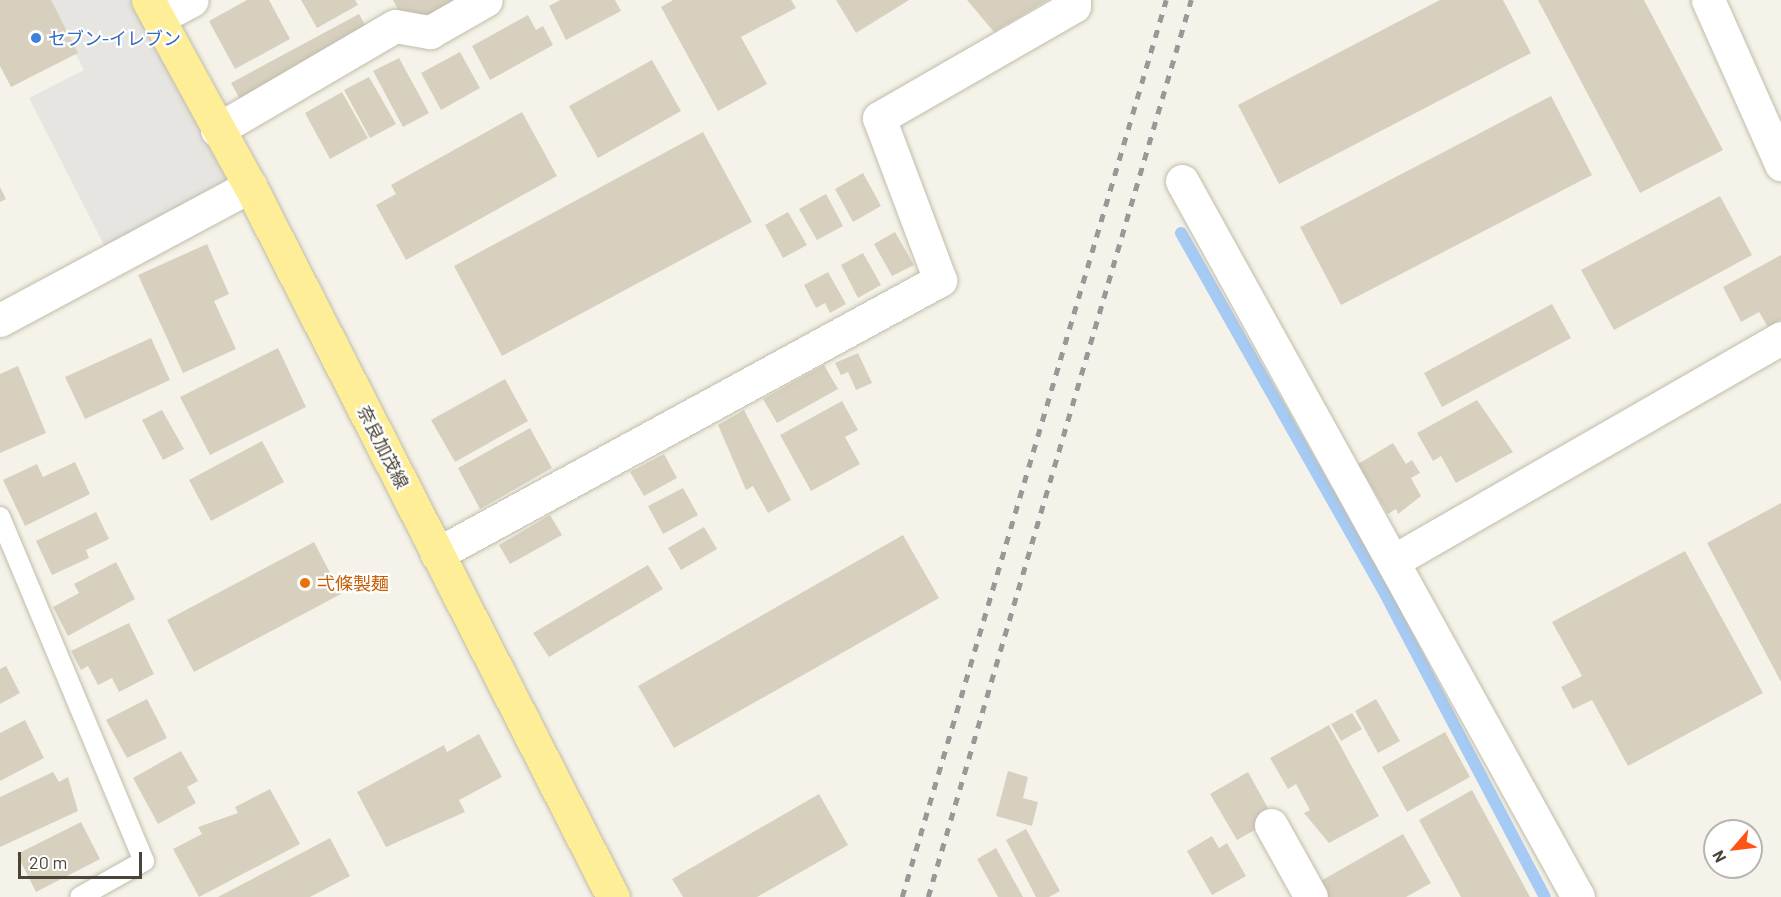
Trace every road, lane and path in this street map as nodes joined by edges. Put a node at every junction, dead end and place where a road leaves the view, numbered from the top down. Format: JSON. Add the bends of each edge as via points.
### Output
{"nodes":[{"id":1,"x":192,"y":0,"type":"edge"},
{"id":2,"x":486,"y":0,"type":"edge"},
{"id":3,"x":1074,"y":0,"type":"edge"},
{"id":4,"x":1708,"y":0,"type":"edge"},
{"id":5,"x":153,"y":9,"type":"edge"},
{"id":6,"x":217,"y":130,"type":"junction"},
{"id":7,"x":1781,"y":164,"type":"edge"},
{"id":8,"x":1182,"y":181,"type":"dead end"},
{"id":9,"x":250,"y":186,"type":"junction"},
{"id":10,"x":0,"y":320,"type":"edge"},
{"id":11,"x":1781,"y":338,"type":"edge"},
{"id":12,"x":0,"y":517,"type":"edge"},
{"id":13,"x":437,"y":554,"type":"junction"},
{"id":14,"x":1395,"y":560,"type":"junction"},
{"id":15,"x":1270,"y":825,"type":"dead end"},
{"id":16,"x":80,"y":897,"type":"edge"},
{"id":17,"x":613,"y":897,"type":"edge"},
{"id":18,"x":1311,"y":897,"type":"edge"},
{"id":19,"x":1578,"y":897,"type":"edge"}],
"edges":[{"from":1,"to":5,"type":"street"},
{"from":2,"to":6,"type":"street","via":[[430,32],[395,26]]},
{"from":3,"to":13,"type":"street","via":[[1074,6],[879,118],[940,280]]},
{"from":4,"to":7,"type":"street"},
{"from":5,"to":6,"type":"main road","name":"奈良加茂線"},
{"from":6,"to":9,"type":"main road","name":"奈良加茂線"},
{"from":8,"to":14,"type":"street"},
{"from":9,"to":10,"type":"street"},
{"from":9,"to":13,"type":"main road","name":"奈良加茂線"},
{"from":11,"to":14,"type":"street"},
{"from":12,"to":16,"type":"lane","via":[[144,861]]},
{"from":13,"to":17,"type":"main road","name":"奈良加茂線"},
{"from":14,"to":19,"type":"street"},
{"from":15,"to":18,"type":"street"}]}
